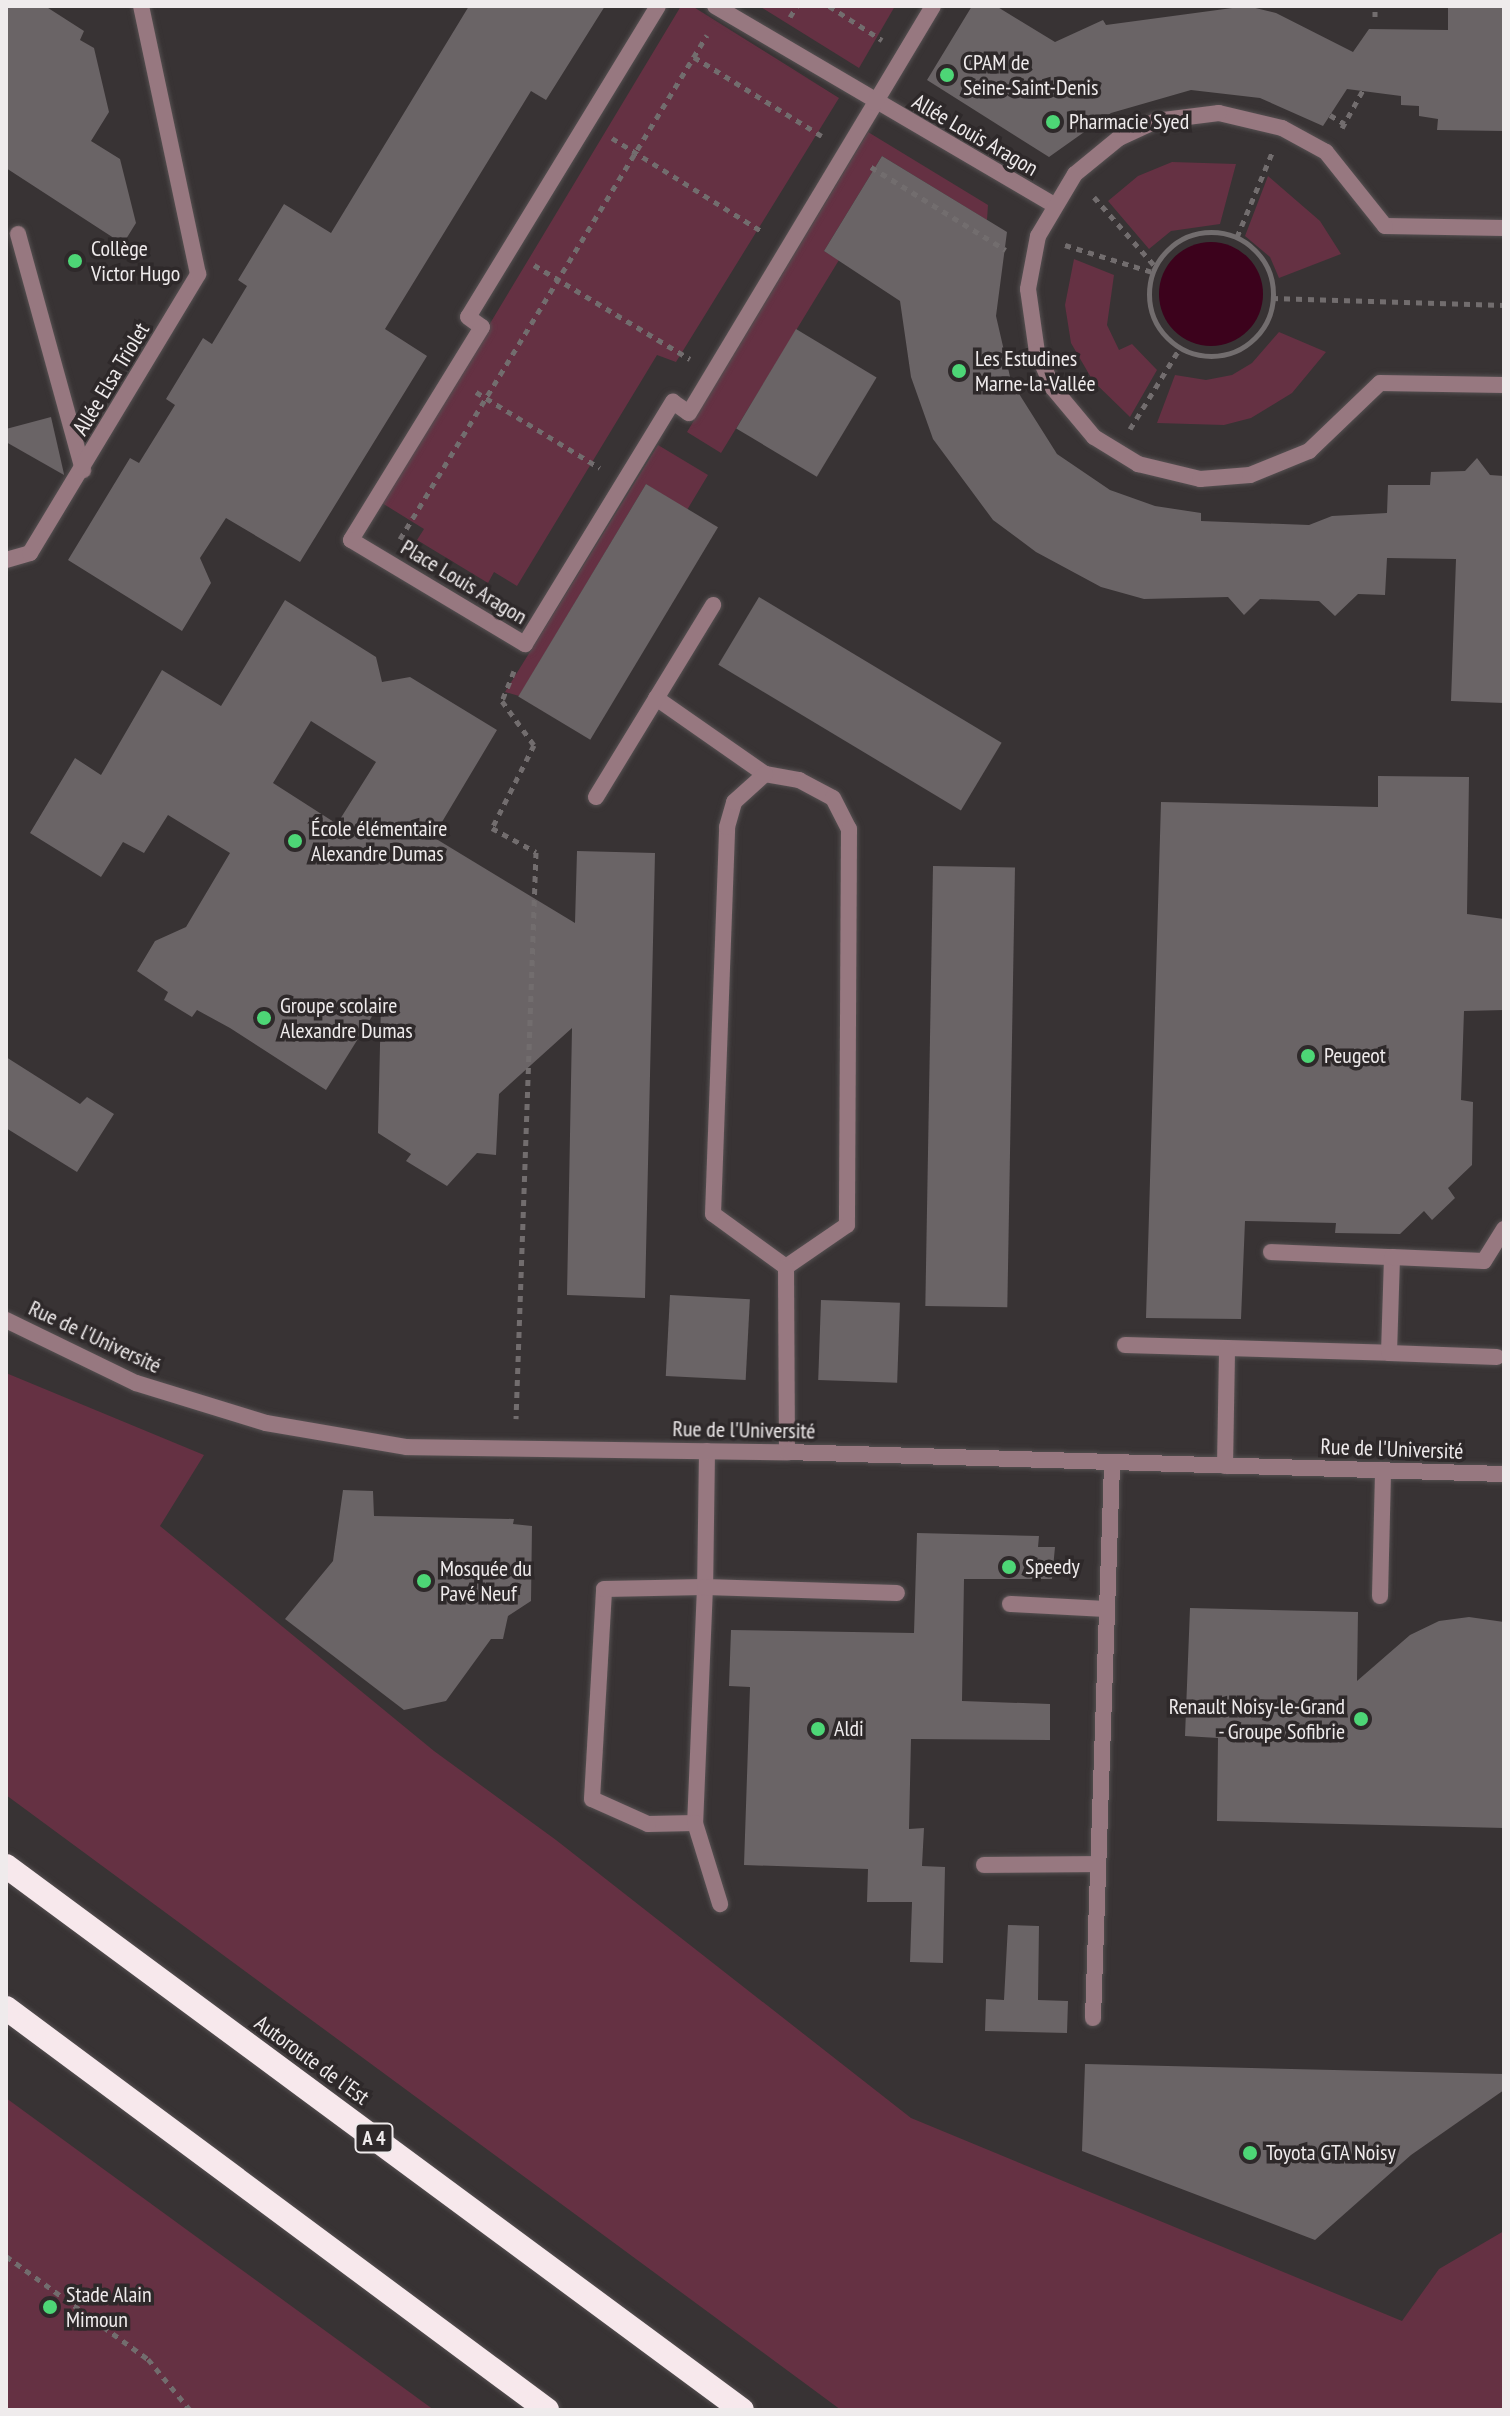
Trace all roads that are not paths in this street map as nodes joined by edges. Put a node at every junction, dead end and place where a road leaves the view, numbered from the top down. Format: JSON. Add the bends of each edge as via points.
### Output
{"nodes":[{"id":1,"x":141,"y":6,"type":"edge"},
{"id":2,"x":658,"y":6,"type":"edge"},
{"id":3,"x":933,"y":6,"type":"edge"},
{"id":4,"x":719,"y":8,"type":"edge"},
{"id":5,"x":875,"y":103,"type":"junction"},
{"id":6,"x":1053,"y":204,"type":"junction"},
{"id":7,"x":1504,"y":228,"type":"edge"},
{"id":8,"x":18,"y":234,"type":"dead end"},
{"id":9,"x":1504,"y":385,"type":"edge"},
{"id":10,"x":83,"y":470,"type":"junction"},
{"id":11,"x":6,"y":560,"type":"edge"},
{"id":12,"x":713,"y":605,"type":"dead end"},
{"id":13,"x":656,"y":698,"type":"junction"},
{"id":14,"x":765,"y":774,"type":"junction"},
{"id":15,"x":596,"y":797,"type":"dead end"},
{"id":16,"x":1504,"y":1229,"type":"edge"},
{"id":17,"x":1271,"y":1252,"type":"dead end"},
{"id":18,"x":1392,"y":1257,"type":"junction"},
{"id":19,"x":786,"y":1267,"type":"junction"},
{"id":20,"x":6,"y":1320,"type":"edge"},
{"id":21,"x":1125,"y":1345,"type":"dead end"},
{"id":22,"x":1227,"y":1348,"type":"junction"},
{"id":23,"x":1389,"y":1353,"type":"junction"},
{"id":24,"x":1497,"y":1357,"type":"dead end"},
{"id":25,"x":707,"y":1451,"type":"junction"},
{"id":26,"x":787,"y":1452,"type":"junction"},
{"id":27,"x":1112,"y":1466,"type":"junction"},
{"id":28,"x":1225,"y":1466,"type":"junction"},
{"id":29,"x":1383,"y":1470,"type":"junction"},
{"id":30,"x":1504,"y":1474,"type":"edge"},
{"id":31,"x":705,"y":1587,"type":"junction"},
{"id":32,"x":897,"y":1593,"type":"dead end"},
{"id":33,"x":1380,"y":1596,"type":"dead end"},
{"id":34,"x":1010,"y":1604,"type":"dead end"},
{"id":35,"x":1107,"y":1609,"type":"junction"},
{"id":36,"x":695,"y":1823,"type":"junction"},
{"id":37,"x":1098,"y":1864,"type":"junction"},
{"id":38,"x":984,"y":1865,"type":"dead end"},
{"id":39,"x":6,"y":1866,"type":"edge"},
{"id":40,"x":720,"y":1904,"type":"dead end"},
{"id":41,"x":6,"y":2008,"type":"edge"},
{"id":42,"x":1093,"y":2018,"type":"dead end"},
{"id":43,"x":547,"y":2410,"type":"edge"},
{"id":44,"x":742,"y":2410,"type":"edge"}],
"edges":[{"from":1,"to":10,"type":"street","name":"Allée Elsa Triolet","via":[[198,274]]},
{"from":2,"to":5,"type":"street","name":"Place Louis Aragon","via":[[468,317],[482,327],[351,540],[525,644],[673,402],[689,413]]},
{"from":3,"to":5,"type":"street","name":"Place Louis Aragon"},
{"from":4,"to":5,"type":"street"},
{"from":5,"to":6,"type":"street","name":"Allée Louis Aragon"},
{"from":6,"to":7,"type":"street","name":"Allée Louis Aragon","via":[[1075,174],[1119,138],[1156,121],[1219,113],[1282,128],[1326,152],[1385,226]]},
{"from":6,"to":9,"type":"street","name":"Allée Louis Aragon","via":[[1038,236],[1028,289],[1037,352],[1053,388],[1094,437],[1138,464],[1200,479],[1250,475],[1309,451],[1380,383]]},
{"from":8,"to":10,"type":"street"},
{"from":10,"to":11,"type":"street","name":"Allée Elsa Triolet","via":[[30,553]]},
{"from":12,"to":13,"type":"street"},
{"from":13,"to":14,"type":"street"},
{"from":13,"to":15,"type":"street"},
{"from":14,"to":19,"type":"street","via":[[734,802],[727,827],[713,1214]]},
{"from":14,"to":19,"type":"street","via":[[799,780],[833,798],[849,829],[847,1225]]},
{"from":16,"to":18,"type":"street","via":[[1484,1261]]},
{"from":17,"to":18,"type":"street"},
{"from":18,"to":23,"type":"street"},
{"from":19,"to":26,"type":"street"},
{"from":20,"to":25,"type":"street","name":"Rue de l'Université","via":[[136,1383],[266,1423],[407,1447]]},
{"from":21,"to":22,"type":"street"},
{"from":22,"to":23,"type":"street"},
{"from":22,"to":28,"type":"street"},
{"from":23,"to":24,"type":"street"},
{"from":25,"to":26,"type":"street","name":"Rue de l'Université"},
{"from":25,"to":31,"type":"street"},
{"from":26,"to":27,"type":"street","name":"Rue de l'Université"},
{"from":27,"to":28,"type":"street","name":"Rue de l'Université"},
{"from":27,"to":35,"type":"street"},
{"from":28,"to":29,"type":"street","name":"Rue de l'Université"},
{"from":29,"to":30,"type":"street","name":"Rue de l'Université"},
{"from":29,"to":33,"type":"street"},
{"from":31,"to":32,"type":"street"},
{"from":31,"to":36,"type":"street"},
{"from":31,"to":36,"type":"street","via":[[604,1589],[592,1799],[648,1824]]},
{"from":34,"to":35,"type":"street"},
{"from":35,"to":37,"type":"street"},
{"from":36,"to":40,"type":"street"},
{"from":37,"to":38,"type":"street"},
{"from":37,"to":42,"type":"street"},
{"from":39,"to":44,"type":"highway","name":"Autoroute de l’Est","number":"A 4"},
{"from":41,"to":43,"type":"highway"}]}
